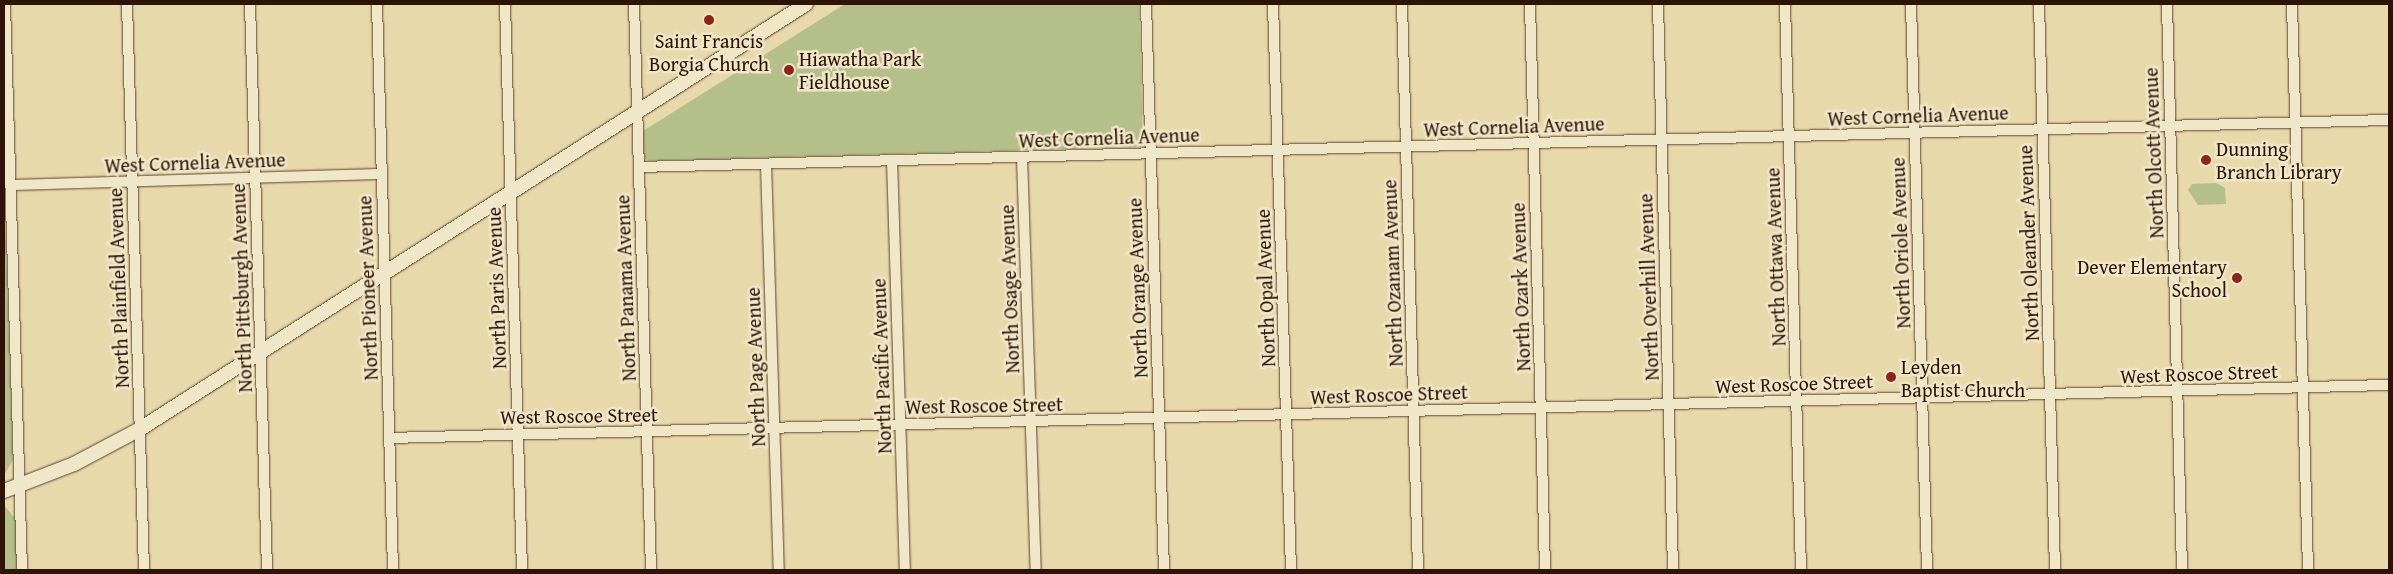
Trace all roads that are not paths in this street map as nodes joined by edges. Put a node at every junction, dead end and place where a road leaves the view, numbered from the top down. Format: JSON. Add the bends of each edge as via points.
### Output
{"nodes":[{"id":1,"x":5,"y":4,"type":"edge"},
{"id":2,"x":127,"y":4,"type":"edge"},
{"id":3,"x":250,"y":4,"type":"edge"},
{"id":4,"x":377,"y":4,"type":"edge"},
{"id":5,"x":505,"y":4,"type":"edge"},
{"id":6,"x":634,"y":4,"type":"edge"},
{"id":7,"x":806,"y":4,"type":"edge"},
{"id":8,"x":1146,"y":4,"type":"edge"},
{"id":9,"x":1273,"y":4,"type":"edge"},
{"id":10,"x":1402,"y":4,"type":"edge"},
{"id":11,"x":1530,"y":4,"type":"edge"},
{"id":12,"x":1658,"y":4,"type":"edge"},
{"id":13,"x":1786,"y":4,"type":"edge"},
{"id":14,"x":1911,"y":4,"type":"edge"},
{"id":15,"x":2039,"y":4,"type":"edge"},
{"id":16,"x":2167,"y":4,"type":"edge"},
{"id":17,"x":2292,"y":4,"type":"edge"},
{"id":18,"x":637,"y":112,"type":"junction"},
{"id":19,"x":2389,"y":120,"type":"edge"},
{"id":20,"x":2296,"y":123,"type":"junction"},
{"id":21,"x":2170,"y":126,"type":"junction"},
{"id":22,"x":2042,"y":130,"type":"junction"},
{"id":23,"x":1914,"y":133,"type":"junction"},
{"id":24,"x":1789,"y":136,"type":"junction"},
{"id":25,"x":1661,"y":140,"type":"junction"},
{"id":26,"x":1534,"y":143,"type":"junction"},
{"id":27,"x":1406,"y":146,"type":"junction"},
{"id":28,"x":1278,"y":150,"type":"junction"},
{"id":29,"x":1151,"y":153,"type":"junction"},
{"id":30,"x":1022,"y":157,"type":"junction"},
{"id":31,"x":892,"y":160,"type":"junction"},
{"id":32,"x":766,"y":164,"type":"junction"},
{"id":33,"x":639,"y":167,"type":"junction"},
{"id":34,"x":381,"y":174,"type":"junction"},
{"id":35,"x":255,"y":178,"type":"junction"},
{"id":36,"x":132,"y":181,"type":"junction"},
{"id":37,"x":10,"y":185,"type":"junction"},
{"id":38,"x":511,"y":193,"type":"junction"},
{"id":39,"x":383,"y":274,"type":"junction"},
{"id":40,"x":261,"y":352,"type":"junction"},
{"id":41,"x":2389,"y":385,"type":"edge"},
{"id":42,"x":2303,"y":388,"type":"junction"},
{"id":43,"x":2177,"y":391,"type":"junction"},
{"id":44,"x":2050,"y":394,"type":"junction"},
{"id":45,"x":1922,"y":398,"type":"junction"},
{"id":46,"x":1796,"y":401,"type":"junction"},
{"id":47,"x":1668,"y":404,"type":"junction"},
{"id":48,"x":1541,"y":408,"type":"junction"},
{"id":49,"x":1414,"y":411,"type":"junction"},
{"id":50,"x":1286,"y":414,"type":"junction"},
{"id":51,"x":1159,"y":418,"type":"junction"},
{"id":52,"x":1031,"y":421,"type":"junction"},
{"id":53,"x":900,"y":424,"type":"junction"},
{"id":54,"x":774,"y":428,"type":"junction"},
{"id":55,"x":140,"y":429,"type":"junction"},
{"id":56,"x":647,"y":431,"type":"junction"},
{"id":57,"x":518,"y":434,"type":"junction"},
{"id":58,"x":389,"y":438,"type":"junction"},
{"id":59,"x":20,"y":485,"type":"junction"},
{"id":60,"x":4,"y":491,"type":"edge"},
{"id":61,"x":22,"y":570,"type":"edge"},
{"id":62,"x":144,"y":570,"type":"edge"},
{"id":63,"x":267,"y":570,"type":"edge"},
{"id":64,"x":393,"y":570,"type":"edge"},
{"id":65,"x":522,"y":570,"type":"edge"},
{"id":66,"x":651,"y":570,"type":"edge"},
{"id":67,"x":779,"y":570,"type":"edge"},
{"id":68,"x":905,"y":570,"type":"edge"},
{"id":69,"x":1036,"y":570,"type":"edge"},
{"id":70,"x":1164,"y":570,"type":"edge"},
{"id":71,"x":1291,"y":570,"type":"edge"},
{"id":72,"x":1418,"y":570,"type":"edge"},
{"id":73,"x":1546,"y":570,"type":"edge"},
{"id":74,"x":1673,"y":570,"type":"edge"},
{"id":75,"x":1800,"y":570,"type":"edge"},
{"id":76,"x":1927,"y":570,"type":"edge"},
{"id":77,"x":2055,"y":570,"type":"edge"},
{"id":78,"x":2182,"y":570,"type":"edge"},
{"id":79,"x":2308,"y":570,"type":"edge"}],
"edges":[{"from":1,"to":37,"type":"street"},
{"from":2,"to":36,"type":"street","name":"North Plainfield Avenue"},
{"from":3,"to":35,"type":"street","name":"North Pittsburgh Avenue"},
{"from":4,"to":34,"type":"street","name":"North Pioneer Avenue"},
{"from":5,"to":38,"type":"street","name":"North Paris Avenue"},
{"from":6,"to":18,"type":"street","name":"North Panama Avenue"},
{"from":7,"to":18,"type":"main road"},
{"from":8,"to":29,"type":"street","name":"North Orange Avenue"},
{"from":9,"to":28,"type":"street","name":"North Opal Avenue"},
{"from":10,"to":27,"type":"street","name":"North Ozanam Avenue"},
{"from":11,"to":26,"type":"street","name":"North Ozark Avenue"},
{"from":12,"to":25,"type":"street","name":"North Overhill Avenue"},
{"from":13,"to":24,"type":"street","name":"North Ottawa Avenue"},
{"from":14,"to":23,"type":"street","name":"North Oriole Avenue"},
{"from":15,"to":22,"type":"street","name":"North Oleander Avenue"},
{"from":16,"to":21,"type":"street","name":"North Olcott Avenue"},
{"from":17,"to":20,"type":"street"},
{"from":18,"to":33,"type":"street","name":"North Panama Avenue"},
{"from":18,"to":38,"type":"main road"},
{"from":19,"to":20,"type":"street","name":"West Cornelia Avenue"},
{"from":20,"to":21,"type":"street","name":"West Cornelia Avenue"},
{"from":20,"to":42,"type":"street"},
{"from":21,"to":22,"type":"street","name":"West Cornelia Avenue"},
{"from":21,"to":43,"type":"street","name":"North Olcott Avenue"},
{"from":22,"to":23,"type":"street","name":"West Cornelia Avenue"},
{"from":22,"to":44,"type":"street","name":"North Oleander Avenue"},
{"from":23,"to":24,"type":"street","name":"West Cornelia Avenue"},
{"from":23,"to":45,"type":"street","name":"North Oriole Avenue"},
{"from":24,"to":25,"type":"street","name":"West Cornelia Avenue"},
{"from":24,"to":46,"type":"street","name":"North Ottawa Avenue"},
{"from":25,"to":26,"type":"street","name":"West Cornelia Avenue"},
{"from":25,"to":47,"type":"street","name":"North Overhill Avenue"},
{"from":26,"to":27,"type":"street","name":"West Cornelia Avenue"},
{"from":26,"to":48,"type":"street","name":"North Ozark Avenue"},
{"from":27,"to":28,"type":"street","name":"West Cornelia Avenue"},
{"from":27,"to":49,"type":"street","name":"North Ozanam Avenue"},
{"from":28,"to":29,"type":"street","name":"West Cornelia Avenue"},
{"from":28,"to":50,"type":"street","name":"North Opal Avenue"},
{"from":29,"to":30,"type":"street","name":"West Cornelia Avenue"},
{"from":29,"to":51,"type":"street","name":"North Orange Avenue"},
{"from":30,"to":31,"type":"street","name":"West Cornelia Avenue"},
{"from":30,"to":52,"type":"street","name":"North Osage Avenue"},
{"from":31,"to":32,"type":"street","name":"West Cornelia Avenue"},
{"from":31,"to":53,"type":"street","name":"North Pacific Avenue"},
{"from":32,"to":33,"type":"street","name":"West Cornelia Avenue"},
{"from":32,"to":54,"type":"street","name":"North Page Avenue"},
{"from":33,"to":56,"type":"street","name":"North Panama Avenue"},
{"from":34,"to":35,"type":"street","name":"West Cornelia Avenue"},
{"from":34,"to":39,"type":"street","name":"North Pioneer Avenue"},
{"from":35,"to":36,"type":"street","name":"West Cornelia Avenue"},
{"from":35,"to":40,"type":"street","name":"North Pittsburgh Avenue"},
{"from":36,"to":37,"type":"street","name":"West Cornelia Avenue"},
{"from":36,"to":55,"type":"street","name":"North Plainfield Avenue"},
{"from":37,"to":59,"type":"street"},
{"from":38,"to":39,"type":"main road"},
{"from":38,"to":57,"type":"street","name":"North Paris Avenue"},
{"from":39,"to":40,"type":"main road"},
{"from":39,"to":58,"type":"street","name":"North Pioneer Avenue"},
{"from":40,"to":55,"type":"main road"},
{"from":40,"to":63,"type":"street","name":"North Pittsburgh Avenue"},
{"from":41,"to":42,"type":"street","name":"West Roscoe Street"},
{"from":42,"to":43,"type":"street","name":"West Roscoe Street"},
{"from":42,"to":79,"type":"street"},
{"from":43,"to":44,"type":"street","name":"West Roscoe Street"},
{"from":43,"to":78,"type":"street","name":"North Olcott Avenue"},
{"from":44,"to":45,"type":"street","name":"West Roscoe Street"},
{"from":44,"to":77,"type":"street","name":"North Oleander Avenue"},
{"from":45,"to":46,"type":"street","name":"West Roscoe Street"},
{"from":45,"to":76,"type":"street","name":"North Oriole Avenue"},
{"from":46,"to":47,"type":"street","name":"West Roscoe Street"},
{"from":46,"to":75,"type":"street","name":"North Ottawa Avenue"},
{"from":47,"to":48,"type":"street","name":"West Roscoe Street"},
{"from":47,"to":74,"type":"street","name":"North Overhill Avenue"},
{"from":48,"to":49,"type":"street","name":"West Roscoe Street"},
{"from":48,"to":73,"type":"street","name":"North Ozark Avenue"},
{"from":49,"to":50,"type":"street","name":"West Roscoe Street"},
{"from":49,"to":72,"type":"street","name":"North Ozanam Avenue"},
{"from":50,"to":51,"type":"street","name":"West Roscoe Street"},
{"from":50,"to":71,"type":"street","name":"North Opal Avenue"},
{"from":51,"to":52,"type":"street","name":"West Roscoe Street"},
{"from":51,"to":70,"type":"street","name":"North Orange Avenue"},
{"from":52,"to":53,"type":"street","name":"West Roscoe Street"},
{"from":52,"to":69,"type":"street","name":"North Osage Avenue"},
{"from":53,"to":54,"type":"street","name":"West Roscoe Street"},
{"from":53,"to":68,"type":"street","name":"North Pacific Avenue"},
{"from":54,"to":56,"type":"street","name":"West Roscoe Street"},
{"from":54,"to":67,"type":"street","name":"North Page Avenue"},
{"from":55,"to":59,"type":"main road","via":[[74,464]]},
{"from":55,"to":62,"type":"street","name":"North Plainfield Avenue"},
{"from":56,"to":57,"type":"street","name":"West Roscoe Street"},
{"from":56,"to":66,"type":"street","name":"North Panama Avenue"},
{"from":57,"to":58,"type":"street","name":"West Roscoe Street"},
{"from":57,"to":65,"type":"street","name":"North Paris Avenue"},
{"from":58,"to":64,"type":"street","name":"North Pioneer Avenue"},
{"from":59,"to":60,"type":"main road"},
{"from":59,"to":61,"type":"street"}]}
